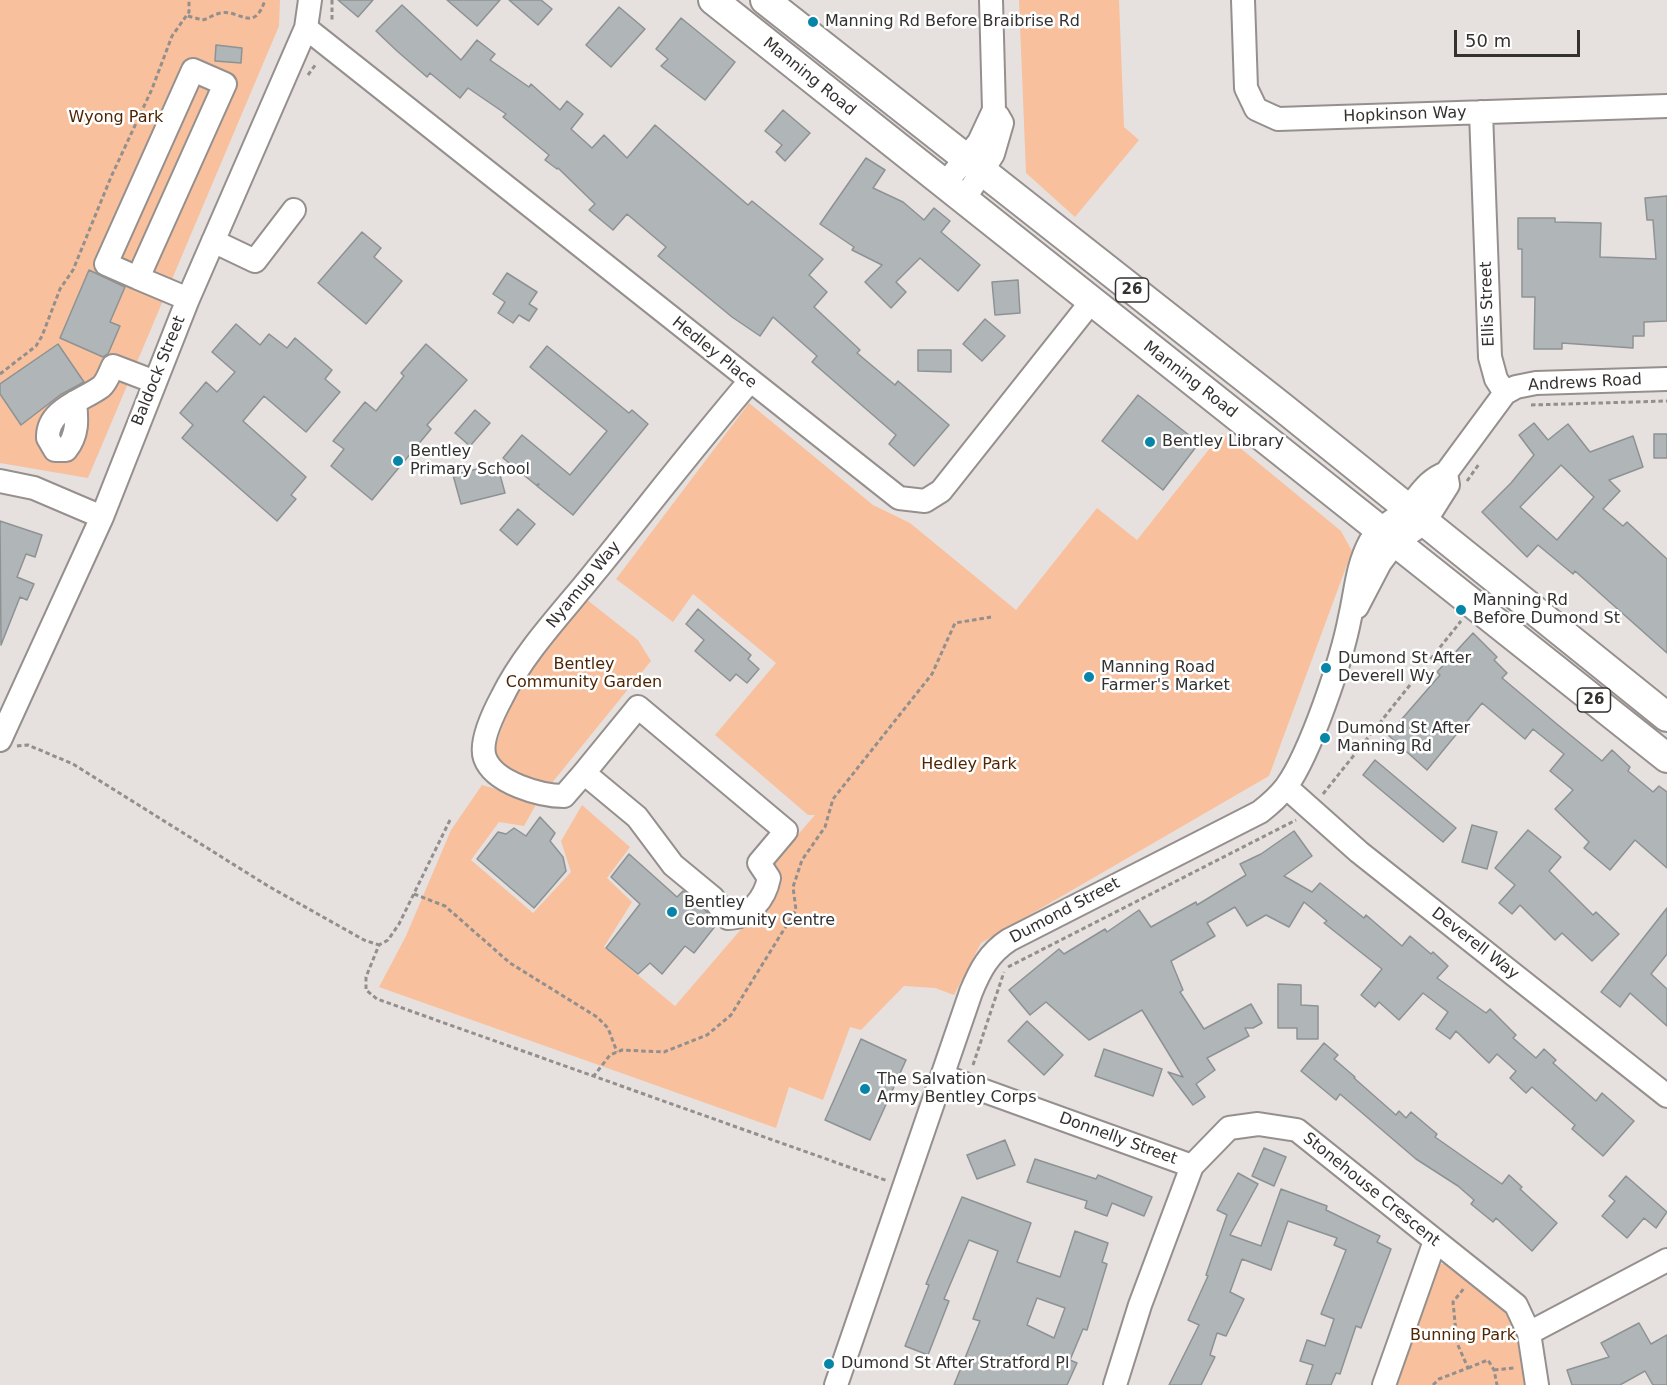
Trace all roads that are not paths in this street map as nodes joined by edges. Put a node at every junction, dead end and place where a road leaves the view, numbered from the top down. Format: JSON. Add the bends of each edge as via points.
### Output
{"nodes":[{"id":1,"x":310,"y":0,"type":"edge"},
{"id":2,"x":713,"y":0,"type":"edge"},
{"id":3,"x":765,"y":0,"type":"edge"},
{"id":4,"x":991,"y":0,"type":"edge"},
{"id":5,"x":1243,"y":0,"type":"edge"},
{"id":6,"x":306,"y":28,"type":"junction"},
{"id":7,"x":1667,"y":106,"type":"edge"},
{"id":8,"x":1481,"y":112,"type":"junction"},
{"id":9,"x":974,"y":164,"type":"junction"},
{"id":10,"x":953,"y":193,"type":"junction"},
{"id":11,"x":294,"y":210,"type":"dead end"},
{"id":12,"x":213,"y":241,"type":"junction"},
{"id":13,"x":138,"y":278,"type":"junction"},
{"id":14,"x":188,"y":298,"type":"junction"},
{"id":15,"x":1091,"y":302,"type":"junction"},
{"id":16,"x":1667,"y":379,"type":"edge"},
{"id":17,"x":750,"y":381,"type":"junction"},
{"id":18,"x":155,"y":382,"type":"junction"},
{"id":19,"x":1505,"y":393,"type":"junction"},
{"id":20,"x":75,"y":402,"type":"dead end"},
{"id":21,"x":0,"y":481,"type":"edge"},
{"id":22,"x":1415,"y":516,"type":"junction"},
{"id":23,"x":102,"y":517,"type":"junction"},
{"id":24,"x":1387,"y":537,"type":"junction"},
{"id":25,"x":1667,"y":717,"type":"edge"},
{"id":26,"x":5,"y":743,"type":"edge"},
{"id":27,"x":1667,"y":758,"type":"edge"},
{"id":28,"x":584,"y":773,"type":"junction"},
{"id":29,"x":1286,"y":787,"type":"junction"},
{"id":30,"x":942,"y":1076,"type":"junction"},
{"id":31,"x":1667,"y":1096,"type":"edge"},
{"id":32,"x":1192,"y":1166,"type":"junction"},
{"id":33,"x":1435,"y":1241,"type":"junction"},
{"id":34,"x":1667,"y":1260,"type":"edge"},
{"id":35,"x":1529,"y":1333,"type":"junction"},
{"id":36,"x":836,"y":1385,"type":"edge"},
{"id":37,"x":1115,"y":1385,"type":"edge"},
{"id":38,"x":1384,"y":1385,"type":"edge"},
{"id":39,"x":1537,"y":1385,"type":"edge"}],
"edges":[{"from":1,"to":6,"type":"street","name":"Baldock Street"},
{"from":2,"to":10,"type":"main road","name":"Manning Road","number":"26"},
{"from":3,"to":9,"type":"main road","name":"Manning Road","number":"26"},
{"from":4,"to":9,"type":"street","via":[[994,110]]},
{"from":5,"to":8,"type":"street","name":"Hopkinson Way","via":[[1246,88],[1257,110],[1278,119]]},
{"from":6,"to":12,"type":"street","name":"Baldock Street"},
{"from":6,"to":17,"type":"street","name":"Hedley Place"},
{"from":7,"to":8,"type":"street","name":"Hopkinson Way"},
{"from":8,"to":19,"type":"street","name":"Ellis Street","via":[[1490,357]]},
{"from":9,"to":10,"type":"street"},
{"from":9,"to":22,"type":"main road","name":"Manning Road","number":"26"},
{"from":10,"to":15,"type":"main road","name":"Manning Road","number":"26"},
{"from":11,"to":12,"type":"street","via":[[255,261]]},
{"from":12,"to":14,"type":"street","name":"Baldock Street"},
{"from":13,"to":13,"type":"street","via":[[225,84],[193,70],[106,264]]},
{"from":13,"to":14,"type":"street"},
{"from":14,"to":18,"type":"street","name":"Baldock Street"},
{"from":15,"to":17,"type":"street","name":"Hedley Place","via":[[941,491],[925,501],[905,500],[888,491]]},
{"from":15,"to":24,"type":"main road","name":"Manning Road","number":"26"},
{"from":16,"to":19,"type":"street","name":"Andrews Road","via":[[1536,383]]},
{"from":17,"to":28,"type":"street","name":"Nyamup Way","via":[[531,652],[501,698],[490,725],[485,758],[494,771],[531,792],[547,796],[564,796]]},
{"from":18,"to":20,"type":"street","via":[[113,366],[104,385]]},
{"from":18,"to":23,"type":"street","name":"Baldock Street"},
{"from":19,"to":22,"type":"street","via":[[1454,481]]},
{"from":21,"to":23,"type":"street","via":[[34,488]]},
{"from":22,"to":24,"type":"street","name":"Dumond Street"},
{"from":22,"to":25,"type":"main road","name":"Manning Road","number":"26"},
{"from":23,"to":26,"type":"street","name":"Baldock Street"},
{"from":24,"to":27,"type":"main road","name":"Manning Road","number":"26"},
{"from":24,"to":29,"type":"street","name":"Dumond Street","via":[[1366,551],[1327,694]]},
{"from":28,"to":28,"type":"street","via":[[638,707],[786,831],[759,863],[769,878],[766,894],[747,913],[728,918],[713,898],[673,865],[637,817]]},
{"from":29,"to":30,"type":"street","name":"Dumond Street","via":[[1260,812],[1237,825],[999,946],[978,976]]},
{"from":29,"to":31,"type":"street","name":"Deverell Way","via":[[1359,852]]},
{"from":30,"to":32,"type":"street","name":"Donnelly Street"},
{"from":30,"to":36,"type":"street","name":"Dumond Street"},
{"from":32,"to":33,"type":"street","name":"Stonehouse Crescent","via":[[1229,1128],[1258,1124],[1297,1130]]},
{"from":32,"to":37,"type":"street","name":"Stonehouse Crescent"},
{"from":33,"to":35,"type":"street","name":"Stonehouse Crescent","via":[[1516,1305]]},
{"from":33,"to":38,"type":"street"},
{"from":34,"to":35,"type":"street"},
{"from":35,"to":39,"type":"street","name":"Stonehouse Crescent"}]}
